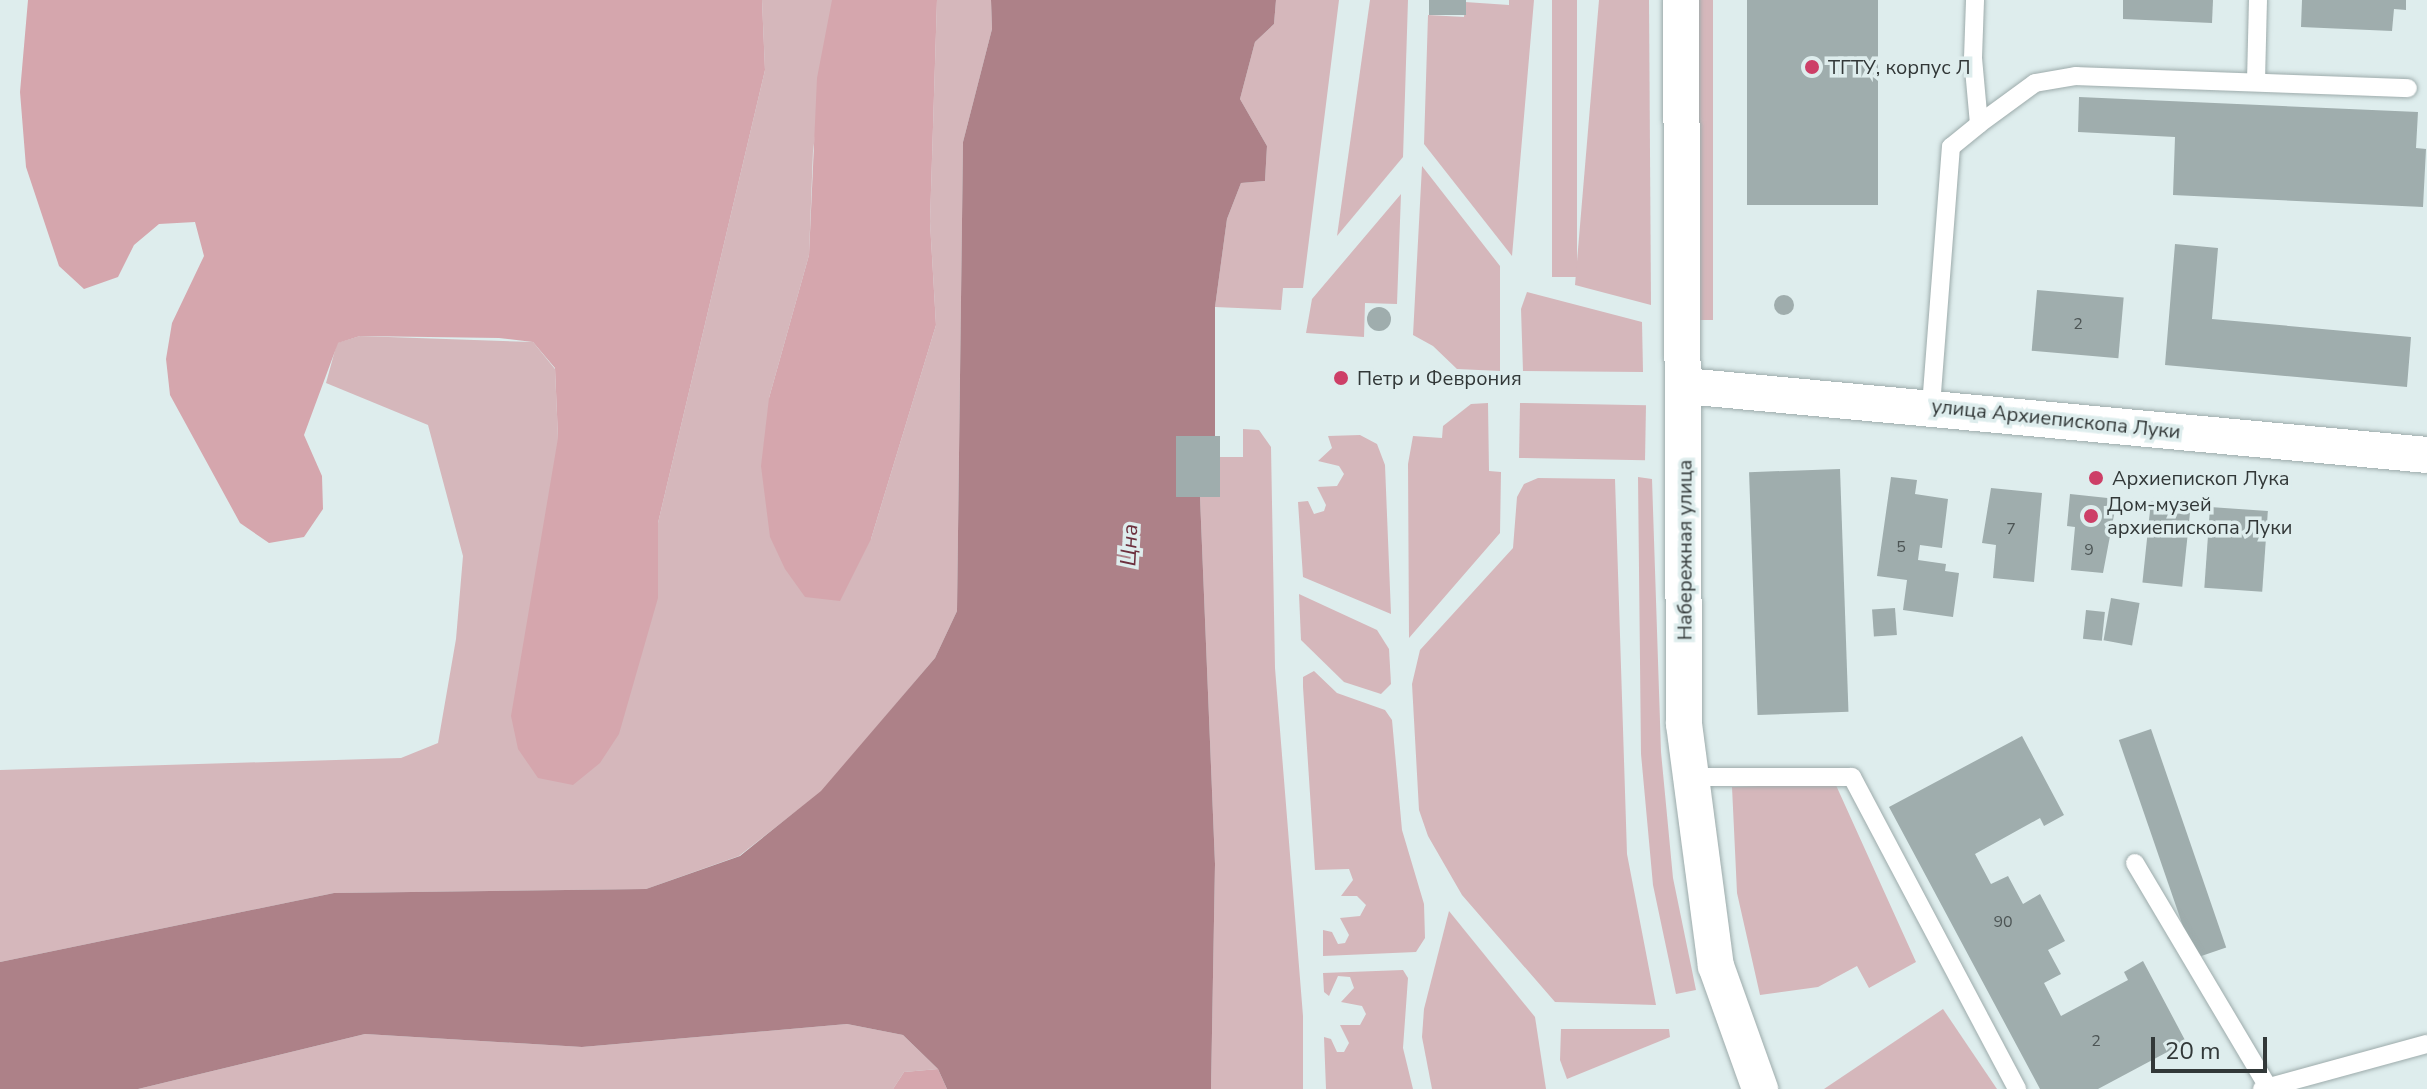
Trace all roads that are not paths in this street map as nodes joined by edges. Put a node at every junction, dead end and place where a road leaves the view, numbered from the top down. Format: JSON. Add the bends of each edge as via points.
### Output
{"nodes":[{"id":1,"x":1681,"y":0,"type":"edge"},
{"id":2,"x":1975,"y":0,"type":"edge"},
{"id":3,"x":2258,"y":0,"type":"edge"},
{"id":4,"x":2256,"y":81,"type":"junction"},
{"id":5,"x":2408,"y":88,"type":"dead end"},
{"id":6,"x":1979,"y":124,"type":"junction"},
{"id":7,"x":1685,"y":386,"type":"junction"},
{"id":8,"x":1931,"y":406,"type":"junction"},
{"id":9,"x":2427,"y":455,"type":"edge"},
{"id":10,"x":1689,"y":777,"type":"junction"},
{"id":11,"x":2135,"y":863,"type":"dead end"},
{"id":12,"x":2427,"y":1044,"type":"edge"},
{"id":13,"x":2265,"y":1088,"type":"edge"},
{"id":14,"x":1760,"y":1089,"type":"edge"},
{"id":15,"x":2017,"y":1089,"type":"edge"}],
"edges":[{"from":1,"to":7,"type":"street","name":"Набережная улица","via":[[1680,323]]},
{"from":2,"to":6,"type":"lane"},
{"from":3,"to":4,"type":"lane"},
{"from":4,"to":5,"type":"lane"},
{"from":4,"to":6,"type":"lane","via":[[2076,76],[2035,83]]},
{"from":6,"to":8,"type":"lane","via":[[1951,147]]},
{"from":7,"to":8,"type":"street","name":"улица Архиепископа Луки"},
{"from":7,"to":10,"type":"street","name":"Набережная улица","via":[[1684,724]]},
{"from":8,"to":9,"type":"street","name":"улица Архиепископа Луки"},
{"from":10,"to":14,"type":"street","name":"Набережная улица","via":[[1716,966]]},
{"from":10,"to":15,"type":"lane","via":[[1852,777]]},
{"from":11,"to":13,"type":"lane"},
{"from":12,"to":13,"type":"lane"}]}
